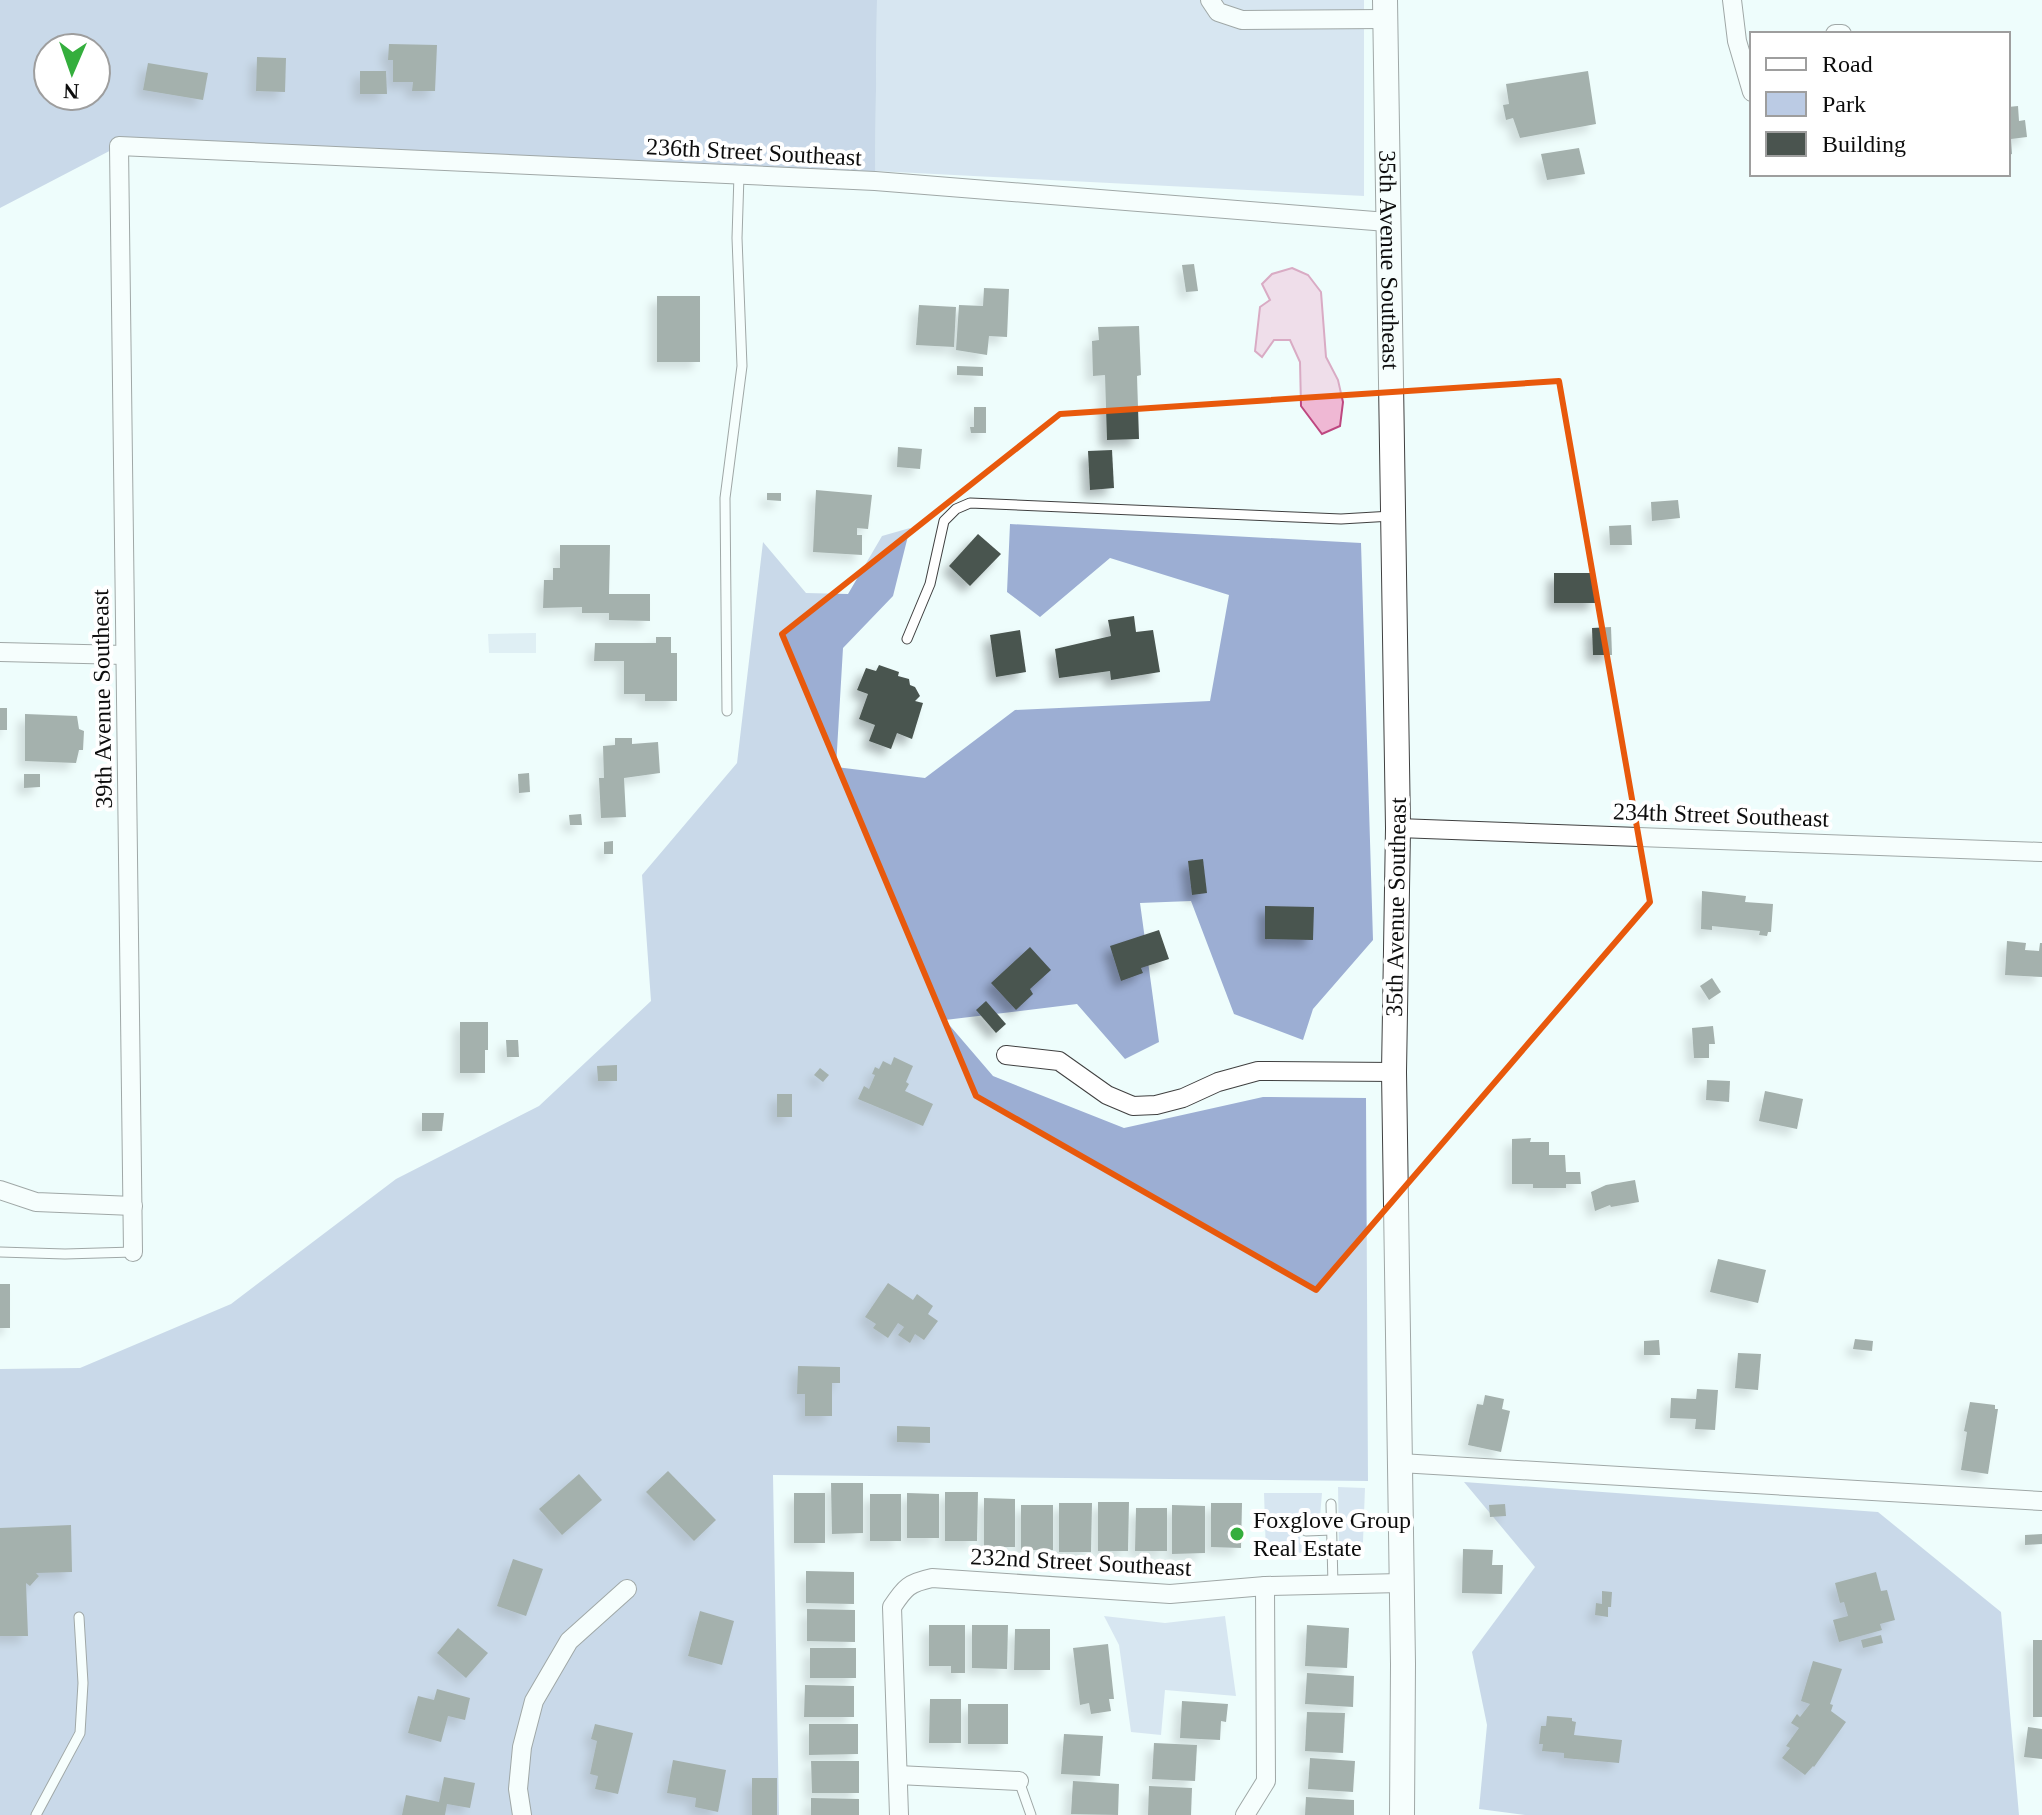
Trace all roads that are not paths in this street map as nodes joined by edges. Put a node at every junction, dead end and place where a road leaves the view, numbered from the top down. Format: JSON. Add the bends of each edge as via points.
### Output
{"nodes":[{"id":1,"x":1210,"y":0,"type":"edge"},
{"id":2,"x":1732,"y":0,"type":"edge"},
{"id":3,"x":1385,"y":9,"type":"edge"},
{"id":4,"x":1744,"y":41,"type":"edge"},
{"id":5,"x":1750,"y":79,"type":"edge"},
{"id":6,"x":119,"y":146,"type":"joint"},
{"id":7,"x":739,"y":175,"type":"junction"},
{"id":8,"x":1387,"y":222,"type":"junction"},
{"id":9,"x":1392,"y":516,"type":"junction"},
{"id":10,"x":907,"y":639,"type":"dead end"},
{"id":11,"x":0,"y":652,"type":"edge"},
{"id":12,"x":125,"y":655,"type":"junction"},
{"id":13,"x":727,"y":711,"type":"dead end"},
{"id":14,"x":1398,"y":828,"type":"junction"},
{"id":15,"x":2042,"y":852,"type":"edge"},
{"id":16,"x":1006,"y":1055,"type":"dead end"},
{"id":17,"x":1394,"y":1072,"type":"junction"},
{"id":18,"x":0,"y":1190,"type":"edge"},
{"id":19,"x":133,"y":1206,"type":"junction"},
{"id":20,"x":0,"y":1252,"type":"edge"},
{"id":21,"x":133,"y":1252,"type":"joint"},
{"id":22,"x":1400,"y":1463,"type":"junction"},
{"id":23,"x":2042,"y":1501,"type":"edge"},
{"id":24,"x":1331,"y":1504,"type":"dead end"},
{"id":25,"x":1332,"y":1530,"type":"junction"},
{"id":26,"x":1306,"y":1531,"type":"dead end"},
{"id":27,"x":1401,"y":1583,"type":"junction"},
{"id":28,"x":1333,"y":1585,"type":"junction"},
{"id":29,"x":1265,"y":1586,"type":"junction"},
{"id":30,"x":627,"y":1589,"type":"dead end"},
{"id":31,"x":79,"y":1617,"type":"dead end"},
{"id":32,"x":898,"y":1775,"type":"junction"},
{"id":33,"x":1019,"y":1781,"type":"joint"},
{"id":34,"x":36,"y":1815,"type":"edge"},
{"id":35,"x":522,"y":1815,"type":"edge"},
{"id":36,"x":899,"y":1815,"type":"edge"},
{"id":37,"x":1031,"y":1815,"type":"edge"},
{"id":38,"x":1245,"y":1815,"type":"edge"},
{"id":39,"x":1402,"y":1815,"type":"edge"}],
"edges":[{"from":1,"to":3,"type":"street","via":[[1218,12],[1242,20]]},
{"from":2,"to":4,"type":"street"},
{"from":3,"to":8,"type":"street","name":"35th Avenue Southeast"},
{"from":4,"to":5,"type":"street"},
{"from":6,"to":7,"type":"street","name":"236th Street Southeast"},
{"from":6,"to":12,"type":"street","name":"39th Avenue Southeast"},
{"from":7,"to":8,"type":"street","name":"236th Street Southeast"},
{"from":7,"to":13,"type":"lane","via":[[742,366],[725,498]]},
{"from":8,"to":9,"type":"street","name":"35th Avenue Southeast"},
{"from":9,"to":10,"type":"lane","via":[[1341,519],[970,503],[944,521],[930,584]]},
{"from":9,"to":14,"type":"street","name":"35th Avenue Southeast"},
{"from":11,"to":12,"type":"street"},
{"from":12,"to":19,"type":"street","name":"39th Avenue Southeast"},
{"from":14,"to":15,"type":"street","name":"234th Street Southeast"},
{"from":14,"to":17,"type":"street","name":"35th Avenue Southeast"},
{"from":16,"to":17,"type":"street","via":[[1059,1061],[1107,1095],[1133,1106],[1183,1098],[1258,1071]]},
{"from":17,"to":22,"type":"street","name":"35th Avenue Southeast"},
{"from":18,"to":19,"type":"street","via":[[36,1202]]},
{"from":19,"to":21,"type":"street","name":"39th Avenue Southeast"},
{"from":20,"to":21,"type":"lane"},
{"from":22,"to":23,"type":"street"},
{"from":22,"to":27,"type":"street","name":"35th Avenue Southeast"},
{"from":24,"to":25,"type":"lane"},
{"from":25,"to":26,"type":"lane"},
{"from":25,"to":28,"type":"lane"},
{"from":27,"to":28,"type":"street","name":"232nd Street Southeast"},
{"from":27,"to":39,"type":"street","name":"35th Avenue Southeast"},
{"from":28,"to":29,"type":"street","name":"232nd Street Southeast"},
{"from":29,"to":32,"type":"street","name":"232nd Street Southeast","via":[[1170,1594],[916,1581],[904,1588],[892,1607]]},
{"from":29,"to":38,"type":"street","via":[[1266,1781]]},
{"from":30,"to":35,"type":"street","via":[[569,1641],[534,1701],[518,1789]]},
{"from":31,"to":34,"type":"lane","via":[[80,1733]]},
{"from":32,"to":33,"type":"street"},
{"from":32,"to":36,"type":"street"},
{"from":33,"to":37,"type":"lane"}]}
